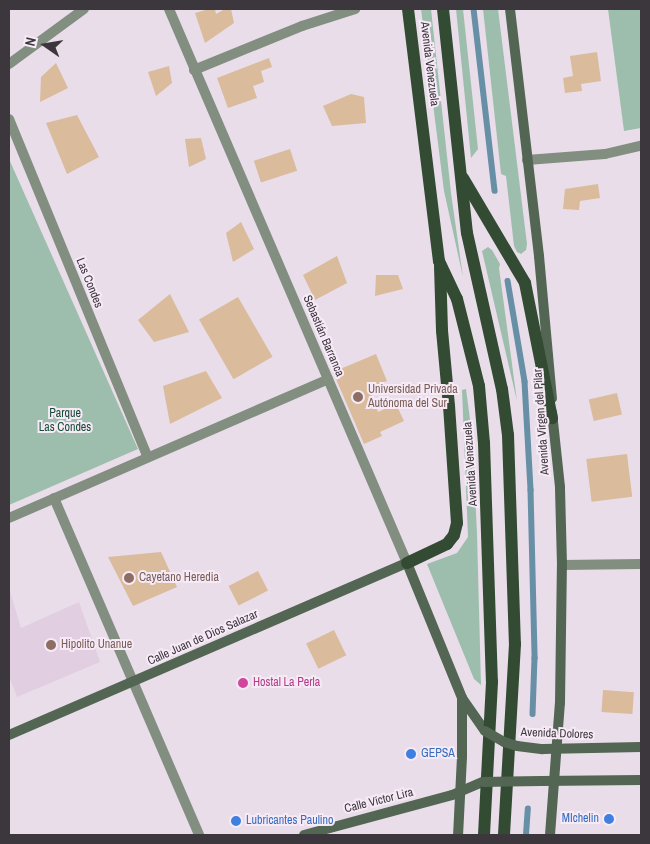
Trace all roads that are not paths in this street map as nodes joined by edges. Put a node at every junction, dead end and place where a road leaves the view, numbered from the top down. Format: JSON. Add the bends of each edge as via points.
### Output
{"nodes":[{"id":1,"x":84,"y":9,"type":"edge"},
{"id":2,"x":169,"y":9,"type":"edge"},
{"id":3,"x":354,"y":9,"type":"edge"},
{"id":4,"x":408,"y":9,"type":"edge"},
{"id":5,"x":443,"y":9,"type":"edge"},
{"id":6,"x":510,"y":9,"type":"edge"},
{"id":7,"x":9,"y":64,"type":"edge"},
{"id":8,"x":194,"y":70,"type":"junction"},
{"id":9,"x":9,"y":119,"type":"edge"},
{"id":10,"x":641,"y":146,"type":"edge"},
{"id":11,"x":527,"y":160,"type":"junction"},
{"id":12,"x":460,"y":175,"type":"junction"},
{"id":13,"x":439,"y":261,"type":"junction"},
{"id":14,"x":328,"y":379,"type":"junction"},
{"id":15,"x":552,"y":418,"type":"junction"},
{"id":16,"x":147,"y":456,"type":"junction"},
{"id":17,"x":54,"y":498,"type":"junction"},
{"id":18,"x":9,"y":518,"type":"edge"},
{"id":19,"x":407,"y":563,"type":"junction"},
{"id":20,"x":641,"y":564,"type":"edge"},
{"id":21,"x":562,"y":565,"type":"junction"},
{"id":22,"x":133,"y":682,"type":"junction"},
{"id":23,"x":462,"y":698,"type":"junction"},
{"id":24,"x":9,"y":735,"type":"edge"},
{"id":25,"x":641,"y":747,"type":"edge"},
{"id":26,"x":557,"y":749,"type":"junction"},
{"id":27,"x":555,"y":780,"type":"junction"},
{"id":28,"x":641,"y":780,"type":"edge"},
{"id":29,"x":460,"y":792,"type":"junction"},
{"id":30,"x":199,"y":835,"type":"edge"},
{"id":31,"x":304,"y":835,"type":"edge"},
{"id":32,"x":458,"y":835,"type":"edge"},
{"id":33,"x":484,"y":835,"type":"edge"},
{"id":34,"x":504,"y":835,"type":"edge"},
{"id":35,"x":550,"y":835,"type":"edge"}],
"edges":[{"from":1,"to":7,"type":"street"},
{"from":2,"to":8,"type":"street","name":"Sebastián Barranca"},
{"from":3,"to":8,"type":"street","via":[[302,26]]},
{"from":4,"to":13,"type":"main road","name":"Avenida Venezuela"},
{"from":5,"to":12,"type":"main road","name":"Avenida Venezuela"},
{"from":6,"to":11,"type":"main road","name":"Avenida Virgen del Pilar"},
{"from":8,"to":14,"type":"street","name":"Sebastián Barranca"},
{"from":9,"to":16,"type":"street","name":"Las Condes"},
{"from":10,"to":11,"type":"street","via":[[605,154]]},
{"from":11,"to":15,"type":"main road","name":"Avenida Virgen del Pilar","via":[[552,379]]},
{"from":12,"to":15,"type":"main road","via":[[525,283]]},
{"from":12,"to":34,"type":"main road","name":"Avenida Venezuela","via":[[467,233],[502,389],[508,435],[515,644]]},
{"from":13,"to":19,"type":"main road","via":[[457,523],[447,544]]},
{"from":13,"to":33,"type":"main road","name":"Avenida Venezuela","via":[[457,299],[479,386],[484,443],[492,682]]},
{"from":14,"to":16,"type":"street"},
{"from":14,"to":19,"type":"street","name":"Sebastián Barranca"},
{"from":15,"to":21,"type":"main road","name":"Avenida Virgen del Pilar","via":[[560,487]]},
{"from":16,"to":17,"type":"street"},
{"from":17,"to":18,"type":"street"},
{"from":17,"to":22,"type":"street"},
{"from":19,"to":22,"type":"main road","name":"Calle Juan de Dios Salazar"},
{"from":19,"to":23,"type":"main road","name":"Sebastián Barranca"},
{"from":20,"to":21,"type":"street"},
{"from":21,"to":26,"type":"main road","name":"Avenida Virgen del Pilar"},
{"from":22,"to":24,"type":"main road","name":"Calle Juan de Dios Salazar"},
{"from":22,"to":30,"type":"street"},
{"from":23,"to":26,"type":"main road","name":"Avenida Dolores","bridge":true,"via":[[485,731],[504,742]]},
{"from":23,"to":29,"type":"main road","name":"Sebastián Barranca"},
{"from":25,"to":26,"type":"main road","name":"Avenida Dolores"},
{"from":26,"to":27,"type":"main road","name":"Avenida Virgen del Pilar"},
{"from":27,"to":28,"type":"main road"},
{"from":27,"to":29,"type":"main road","bridge":true,"via":[[483,782]]},
{"from":27,"to":35,"type":"main road","name":"Avenida Virgen del Pilar"},
{"from":29,"to":31,"type":"main road","name":"Calle Víctor Lira"},
{"from":29,"to":32,"type":"main road"}]}
